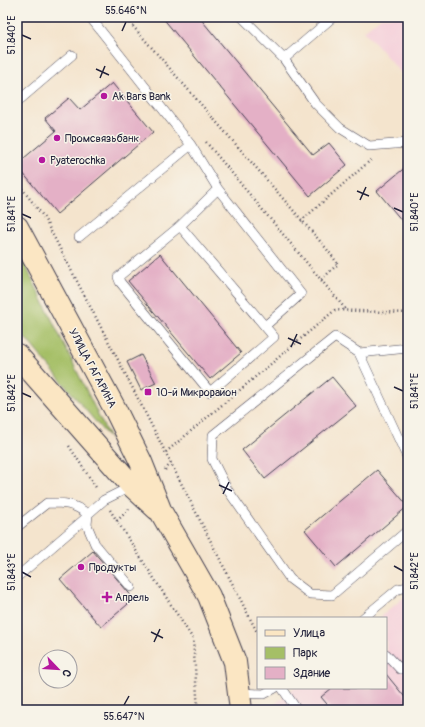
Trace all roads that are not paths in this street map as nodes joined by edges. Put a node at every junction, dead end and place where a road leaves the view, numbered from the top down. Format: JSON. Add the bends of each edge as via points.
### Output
{"nodes":[{"id":1,"x":90,"y":17,"type":"edge"},
{"id":2,"x":242,"y":17,"type":"edge"},
{"id":3,"x":333,"y":17,"type":"edge"},
{"id":4,"x":72,"y":55,"type":"dead end"},
{"id":5,"x":284,"y":59,"type":"junction"},
{"id":6,"x":17,"y":102,"type":"edge"},
{"id":7,"x":408,"y":143,"type":"edge"},
{"id":8,"x":191,"y":145,"type":"junction"},
{"id":9,"x":218,"y":189,"type":"junction"},
{"id":10,"x":180,"y":226,"type":"junction"},
{"id":11,"x":17,"y":227,"type":"edge"},
{"id":12,"x":79,"y":237,"type":"dead end"},
{"id":13,"x":265,"y":326,"type":"junction"},
{"id":14,"x":408,"y":348,"type":"edge"},
{"id":15,"x":359,"y":352,"type":"junction"},
{"id":16,"x":17,"y":355,"type":"edge"},
{"id":17,"x":408,"y":459,"type":"edge"},
{"id":18,"x":132,"y":486,"type":"junction"},
{"id":19,"x":161,"y":512,"type":"junction"},
{"id":20,"x":88,"y":515,"type":"junction"},
{"id":21,"x":17,"y":527,"type":"edge"},
{"id":22,"x":408,"y":530,"type":"edge"},
{"id":23,"x":17,"y":577,"type":"edge"},
{"id":24,"x":131,"y":587,"type":"dead end"},
{"id":25,"x":408,"y":587,"type":"edge"},
{"id":26,"x":364,"y":617,"type":"edge"},
{"id":27,"x":387,"y":655,"type":"edge"},
{"id":28,"x":408,"y":662,"type":"edge"},
{"id":29,"x":273,"y":689,"type":"edge"},
{"id":30,"x":283,"y":689,"type":"edge"},
{"id":31,"x":240,"y":702,"type":"edge"},
{"id":32,"x":298,"y":710,"type":"edge"}],
"edges":[{"from":1,"to":8,"type":"lane"},
{"from":2,"to":5,"type":"lane"},
{"from":3,"to":5,"type":"lane"},
{"from":4,"to":6,"type":"lane"},
{"from":5,"to":7,"type":"lane","via":[[315,103],[340,128],[369,146]]},
{"from":8,"to":9,"type":"lane"},
{"from":8,"to":12,"type":"lane"},
{"from":9,"to":10,"type":"lane"},
{"from":9,"to":13,"type":"lane","via":[[301,294]]},
{"from":10,"to":13,"type":"lane"},
{"from":10,"to":13,"type":"lane","via":[[118,277],[210,392],[274,337]]},
{"from":11,"to":19,"type":"main road","name":"УЛИЦА ГАГАРИНА","via":[[115,409],[141,462]]},
{"from":14,"to":15,"type":"lane"},
{"from":15,"to":17,"type":"lane"},
{"from":15,"to":22,"type":"lane","via":[[335,337],[213,435],[212,459],[227,489],[290,579],[310,594],[332,595]]},
{"from":16,"to":18,"type":"main road","name":"УЛИЦА ГАГАРИНА"},
{"from":18,"to":19,"type":"main road","name":"УЛИЦА ГАГАРИНА"},
{"from":18,"to":20,"type":"lane","via":[[104,500]]},
{"from":19,"to":31,"type":"main road","name":"УЛИЦА ГАГАРИНА","via":[[209,596],[235,662]]},
{"from":20,"to":21,"type":"lane","via":[[75,505],[47,503]]},
{"from":20,"to":23,"type":"lane"},
{"from":20,"to":24,"type":"lane","via":[[87,525],[95,544]]},
{"from":25,"to":26,"type":"lane","via":[[398,589]]},
{"from":27,"to":28,"type":"lane","via":[[400,669]]},
{"from":29,"to":31,"type":"lane"},
{"from":30,"to":32,"type":"lane"}]}
